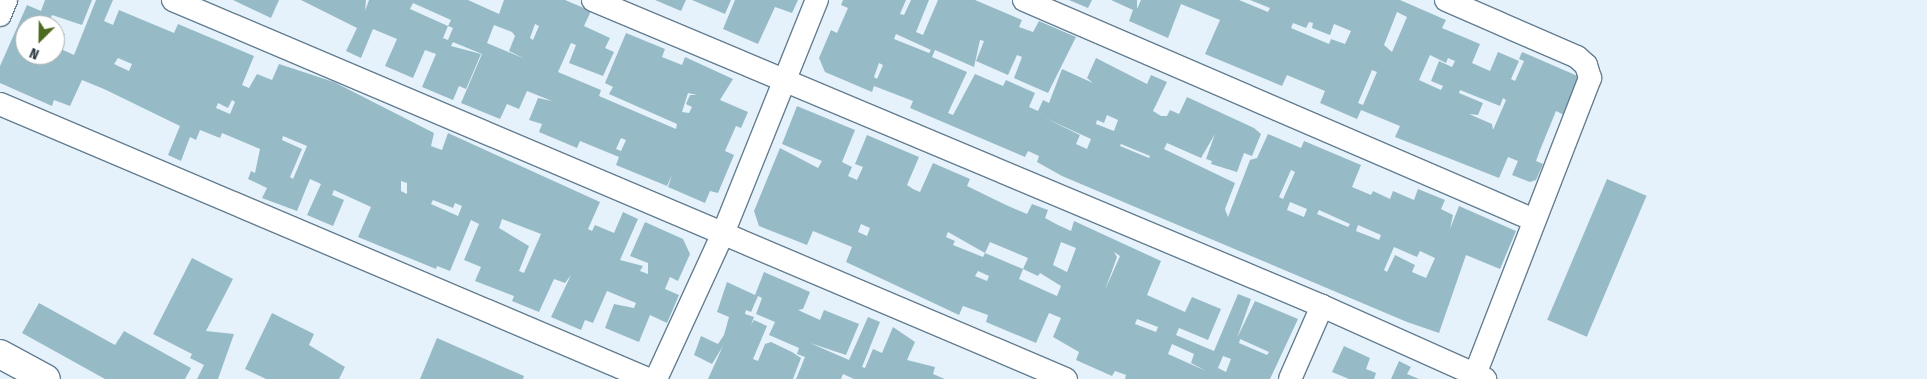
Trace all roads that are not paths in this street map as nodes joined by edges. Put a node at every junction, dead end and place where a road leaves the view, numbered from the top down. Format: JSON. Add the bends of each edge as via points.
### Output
{"nodes":[{"id":1,"x":6,"y":0,"type":"edge"},
{"id":2,"x":173,"y":0,"type":"edge"},
{"id":3,"x":593,"y":0,"type":"edge"},
{"id":4,"x":817,"y":0,"type":"edge"},
{"id":5,"x":1024,"y":0,"type":"edge"},
{"id":6,"x":1446,"y":0,"type":"edge"},
{"id":7,"x":0,"y":15,"type":"edge"},
{"id":8,"x":782,"y":82,"type":"junction"},
{"id":9,"x":0,"y":104,"type":"edge"},
{"id":10,"x":1534,"y":220,"type":"junction"},
{"id":11,"x":724,"y":231,"type":"junction"},
{"id":12,"x":1322,"y":306,"type":"junction"},
{"id":13,"x":0,"y":354,"type":"edge"},
{"id":14,"x":1477,"y":378,"type":"edge"},
{"id":15,"x":46,"y":379,"type":"edge"},
{"id":16,"x":648,"y":379,"type":"edge"},
{"id":17,"x":656,"y":379,"type":"edge"},
{"id":18,"x":1066,"y":379,"type":"edge"},
{"id":19,"x":1290,"y":379,"type":"edge"}],
"edges":[{"from":1,"to":7,"type":"street"},
{"from":2,"to":11,"type":"street"},
{"from":3,"to":8,"type":"street"},
{"from":4,"to":8,"type":"street"},
{"from":5,"to":10,"type":"street"},
{"from":6,"to":10,"type":"street","via":[[1577,57],[1586,65],[1590,78],[1585,99]]},
{"from":8,"to":11,"type":"street"},
{"from":8,"to":12,"type":"street"},
{"from":9,"to":16,"type":"street"},
{"from":10,"to":14,"type":"street"},
{"from":11,"to":17,"type":"street"},
{"from":11,"to":18,"type":"street"},
{"from":12,"to":14,"type":"street"},
{"from":12,"to":19,"type":"street"},
{"from":13,"to":15,"type":"street"}]}
